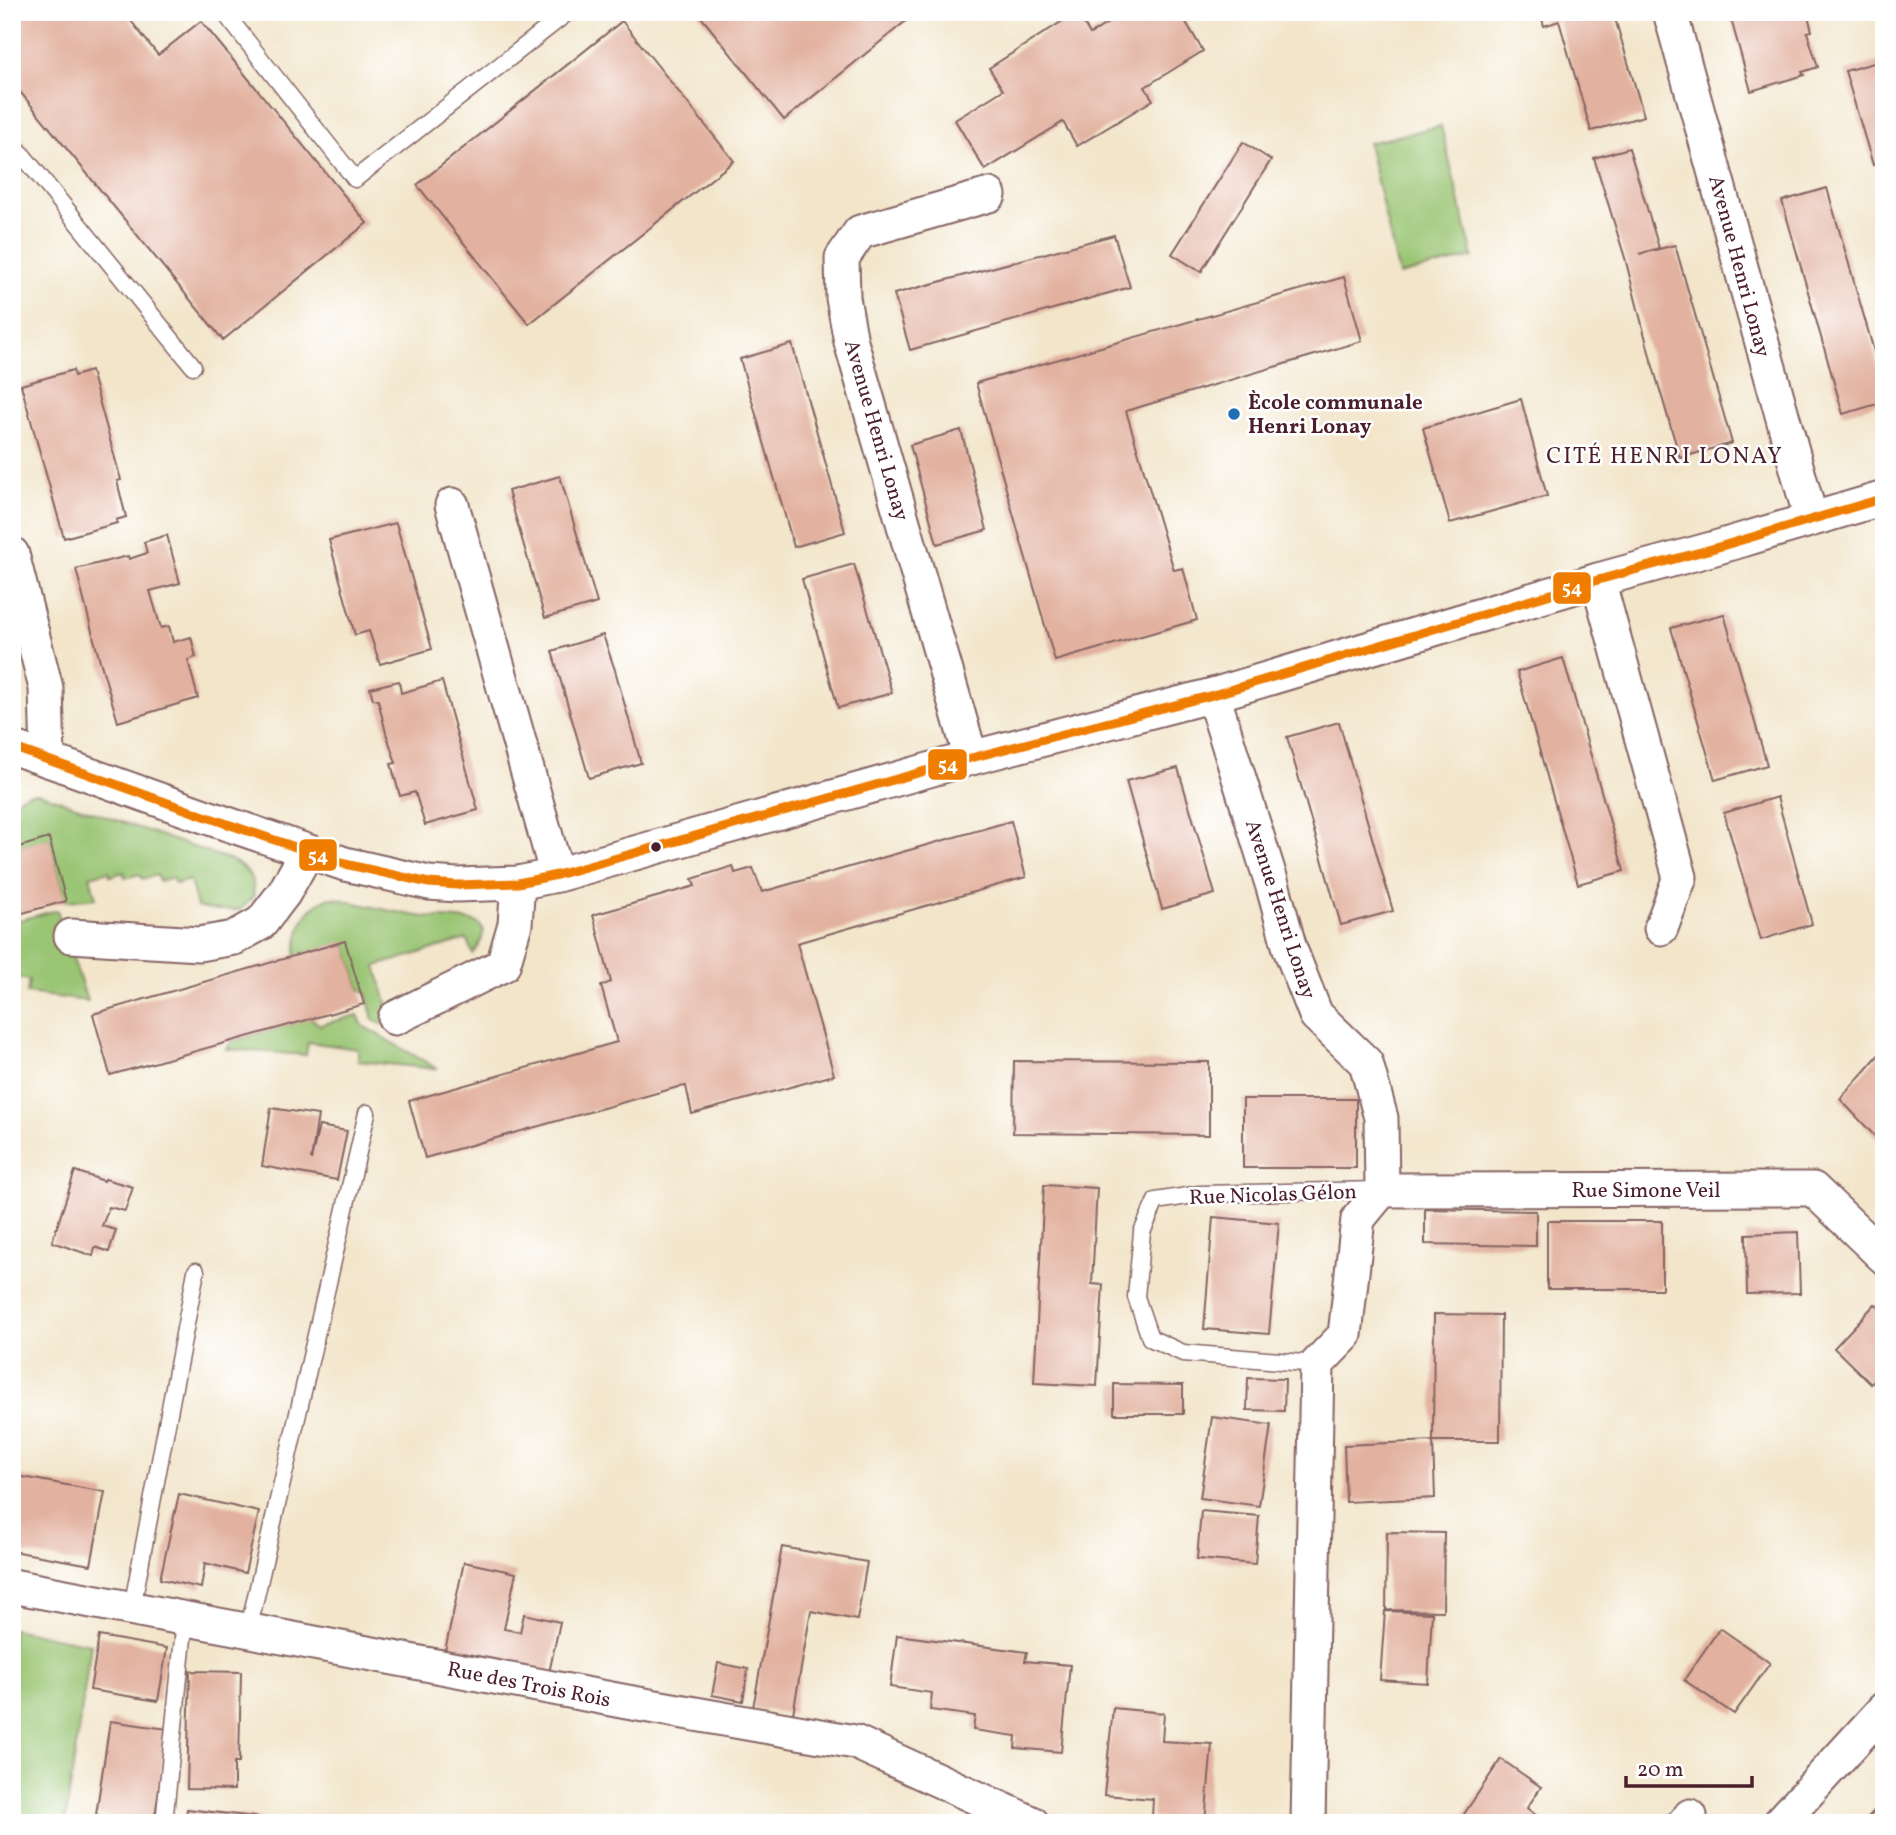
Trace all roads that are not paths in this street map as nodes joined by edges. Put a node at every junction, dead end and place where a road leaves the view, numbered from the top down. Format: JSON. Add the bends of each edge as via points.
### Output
{"nodes":[{"id":1,"x":224,"y":12,"type":"edge"},
{"id":2,"x":568,"y":12,"type":"edge"},
{"id":3,"x":1670,"y":12,"type":"edge"},
{"id":4,"x":12,"y":142,"type":"edge"},
{"id":5,"x":989,"y":195,"type":"dead end"},
{"id":6,"x":193,"y":366,"type":"dead end"},
{"id":7,"x":1884,"y":498,"type":"edge"},
{"id":8,"x":452,"y":506,"type":"dead end"},
{"id":9,"x":1811,"y":519,"type":"junction"},
{"id":10,"x":12,"y":554,"type":"edge"},
{"id":11,"x":1598,"y":580,"type":"junction"},
{"id":12,"x":1213,"y":695,"type":"junction"},
{"id":13,"x":12,"y":747,"type":"edge"},
{"id":14,"x":971,"y":758,"type":"junction"},
{"id":15,"x":48,"y":760,"type":"junction"},
{"id":16,"x":307,"y":852,"type":"junction"},
{"id":17,"x":557,"y":875,"type":"junction"},
{"id":18,"x":518,"y":883,"type":"junction"},
{"id":19,"x":1661,"y":928,"type":"dead end"},
{"id":20,"x":72,"y":936,"type":"dead end"},
{"id":21,"x":395,"y":1018,"type":"dead end"},
{"id":22,"x":367,"y":1113,"type":"dead end"},
{"id":23,"x":1382,"y":1190,"type":"junction"},
{"id":24,"x":1884,"y":1256,"type":"edge"},
{"id":25,"x":196,"y":1271,"type":"dead end"},
{"id":26,"x":1317,"y":1364,"type":"junction"},
{"id":27,"x":12,"y":1586,"type":"edge"},
{"id":28,"x":132,"y":1608,"type":"junction"},
{"id":29,"x":185,"y":1619,"type":"junction"},
{"id":30,"x":248,"y":1630,"type":"junction"},
{"id":31,"x":1884,"y":1709,"type":"edge"},
{"id":32,"x":164,"y":1823,"type":"edge"},
{"id":33,"x":1032,"y":1823,"type":"edge"},
{"id":34,"x":1308,"y":1823,"type":"edge"},
{"id":35,"x":1780,"y":1823,"type":"edge"}],
"edges":[{"from":1,"to":2,"type":"lane","via":[[355,179]]},
{"from":3,"to":9,"type":"street","name":"Avenue Henri Lonay"},
{"from":4,"to":6,"type":"lane"},
{"from":5,"to":14,"type":"street","name":"Avenue Henri Lonay","via":[[860,232],[842,258],[851,342]]},
{"from":7,"to":9,"type":"street"},
{"from":8,"to":17,"type":"street"},
{"from":9,"to":11,"type":"street"},
{"from":10,"to":15,"type":"street","via":[[46,688]]},
{"from":11,"to":12,"type":"street"},
{"from":11,"to":19,"type":"street","via":[[1680,877]]},
{"from":12,"to":14,"type":"street"},
{"from":12,"to":23,"type":"street","name":"Avenue Henri Lonay","via":[[1290,949],[1316,1014],[1366,1063],[1381,1118]]},
{"from":13,"to":15,"type":"street"},
{"from":14,"to":17,"type":"street"},
{"from":15,"to":16,"type":"street"},
{"from":16,"to":18,"type":"street","via":[[429,883]]},
{"from":16,"to":20,"type":"street","via":[[261,923],[234,938],[199,944]]},
{"from":17,"to":18,"type":"street"},
{"from":18,"to":21,"type":"street","via":[[515,924],[503,965]]},
{"from":22,"to":30,"type":"lane"},
{"from":23,"to":24,"type":"street","name":"Rue Simone Veil","via":[[1813,1189]]},
{"from":23,"to":26,"type":"street","name":"Rue Nicolas Gélon","via":[[1358,1219],[1345,1335]]},
{"from":23,"to":26,"type":"lane","name":"Rue Nicolas Gélon","via":[[1200,1194],[1156,1201],[1142,1232],[1136,1297],[1150,1338],[1183,1353]]},
{"from":25,"to":28,"type":"lane"},
{"from":26,"to":34,"type":"street"},
{"from":27,"to":28,"type":"street","name":"Rue des Trois Rois"},
{"from":28,"to":29,"type":"street","name":"Rue des Trois Rois"},
{"from":29,"to":30,"type":"street","name":"Rue des Trois Rois"},
{"from":29,"to":32,"type":"lane"},
{"from":30,"to":33,"type":"street","name":"Rue des Trois Rois","via":[[855,1742]]},
{"from":31,"to":35,"type":"street"}]}
